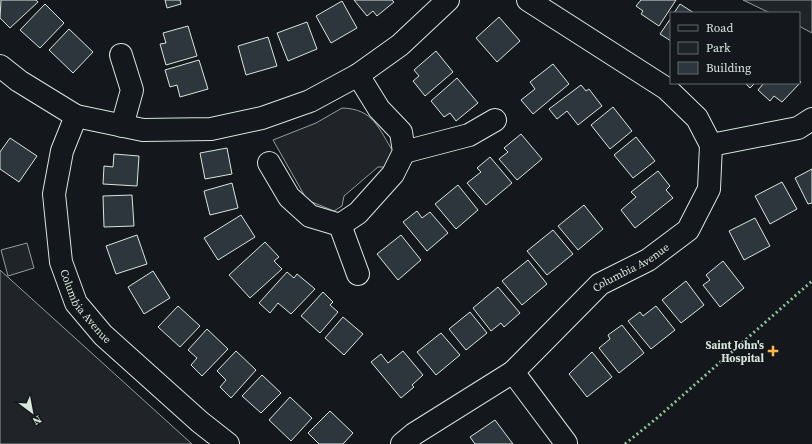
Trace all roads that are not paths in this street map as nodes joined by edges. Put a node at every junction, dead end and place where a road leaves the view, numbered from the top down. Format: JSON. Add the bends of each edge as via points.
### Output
{"nodes":[{"id":1,"x":448,"y":0,"type":"edge"},
{"id":2,"x":528,"y":0,"type":"edge"},
{"id":3,"x":121,"y":55,"type":"dead end"},
{"id":4,"x":0,"y":66,"type":"edge"},
{"id":5,"x":358,"y":75,"type":"junction"},
{"id":6,"x":76,"y":116,"type":"junction"},
{"id":7,"x":495,"y":120,"type":"dead end"},
{"id":8,"x":812,"y":120,"type":"edge"},
{"id":9,"x":122,"y":126,"type":"junction"},
{"id":10,"x":711,"y":145,"type":"junction"},
{"id":11,"x":404,"y":152,"type":"junction"},
{"id":12,"x":269,"y":163,"type":"dead end"},
{"id":13,"x":340,"y":225,"type":"junction"},
{"id":14,"x":358,"y":274,"type":"dead end"},
{"id":15,"x":513,"y":372,"type":"junction"},
{"id":16,"x":566,"y":443,"type":"edge"},
{"id":17,"x":228,"y":444,"type":"edge"},
{"id":18,"x":402,"y":444,"type":"edge"}],
"edges":[{"from":1,"to":5,"type":"street","via":[[400,45]]},
{"from":2,"to":10,"type":"street","via":[[667,89],[697,118]]},
{"from":3,"to":9,"type":"street","via":[[132,90]]},
{"from":4,"to":6,"type":"street","via":[[19,81]]},
{"from":5,"to":9,"type":"street","via":[[310,100],[262,118],[211,129],[143,130]]},
{"from":5,"to":11,"type":"street","via":[[379,109],[401,132]]},
{"from":6,"to":9,"type":"street"},
{"from":6,"to":17,"type":"street","name":"Columbia Avenue","via":[[62,151],[54,194],[61,262],[76,303],[103,336]]},
{"from":7,"to":11,"type":"street","via":[[469,135]]},
{"from":8,"to":10,"type":"street","via":[[798,128]]},
{"from":10,"to":15,"type":"street","name":"Columbia Avenue","via":[[709,188],[688,230],[648,260],[600,284]]},
{"from":11,"to":13,"type":"street","via":[[393,174],[358,213]]},
{"from":12,"to":13,"type":"street","via":[[289,197],[310,216]]},
{"from":13,"to":14,"type":"street"},
{"from":15,"to":16,"type":"street"},
{"from":15,"to":18,"type":"street","name":"Columbia Avenue"}]}
